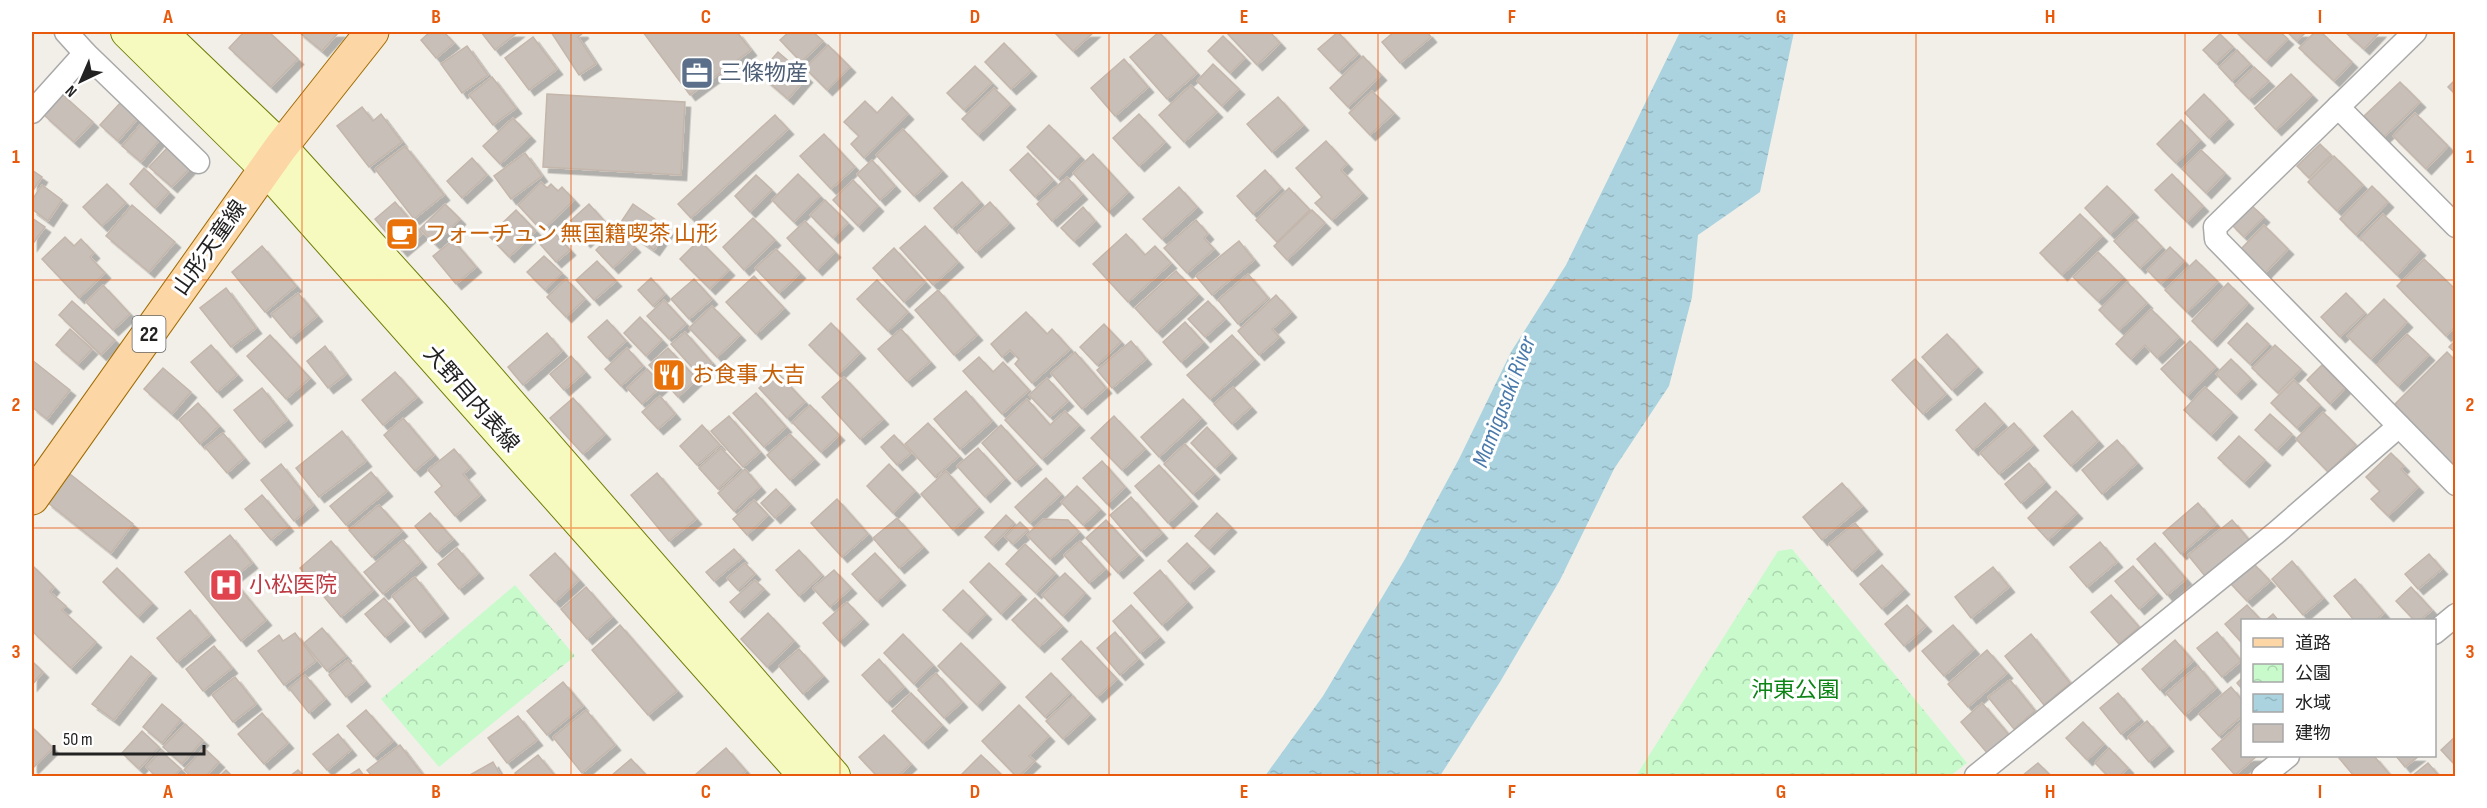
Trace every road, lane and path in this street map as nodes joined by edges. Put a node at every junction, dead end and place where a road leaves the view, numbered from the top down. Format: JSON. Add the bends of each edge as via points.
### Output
{"nodes":[{"id":1,"x":66,"y":32,"type":"edge"},
{"id":2,"x":127,"y":32,"type":"edge"},
{"id":3,"x":161,"y":32,"type":"edge"},
{"id":4,"x":372,"y":32,"type":"edge"},
{"id":5,"x":2415,"y":32,"type":"edge"},
{"id":6,"x":85,"y":52,"type":"junction"},
{"id":7,"x":2338,"y":107,"type":"junction"},
{"id":8,"x":32,"y":112,"type":"edge"},
{"id":9,"x":273,"y":158,"type":"junction"},
{"id":10,"x":198,"y":162,"type":"dead end"},
{"id":11,"x":2456,"y":226,"type":"edge"},
{"id":12,"x":2398,"y":426,"type":"junction"},
{"id":13,"x":2456,"y":484,"type":"edge"},
{"id":14,"x":32,"y":498,"type":"edge"},
{"id":15,"x":2456,"y":615,"type":"edge"},
{"id":16,"x":2436,"y":631,"type":"edge"},
{"id":17,"x":2287,"y":757,"type":"edge"},
{"id":18,"x":805,"y":777,"type":"edge"},
{"id":19,"x":834,"y":777,"type":"edge"},
{"id":20,"x":1976,"y":777,"type":"edge"},
{"id":21,"x":2263,"y":777,"type":"edge"}],
"edges":[{"from":1,"to":6,"type":"street"},
{"from":2,"to":9,"type":"main road","name":"大野目内表線"},
{"from":3,"to":9,"type":"main road","name":"大野目内表線"},
{"from":4,"to":9,"type":"main road","name":"山形天童線","number":"22"},
{"from":5,"to":7,"type":"street"},
{"from":6,"to":8,"type":"street"},
{"from":6,"to":10,"type":"street"},
{"from":7,"to":11,"type":"street"},
{"from":7,"to":12,"type":"street","via":[[2215,227],[2216,239]]},
{"from":9,"to":14,"type":"main road","name":"山形天童線","number":"22"},
{"from":9,"to":18,"type":"main road","name":"大野目内表線"},
{"from":9,"to":19,"type":"main road","name":"大野目内表線","via":[[543,440]]},
{"from":12,"to":13,"type":"street"},
{"from":12,"to":20,"type":"street","via":[[2277,532]]},
{"from":15,"to":16,"type":"street"},
{"from":17,"to":21,"type":"street"}]}
